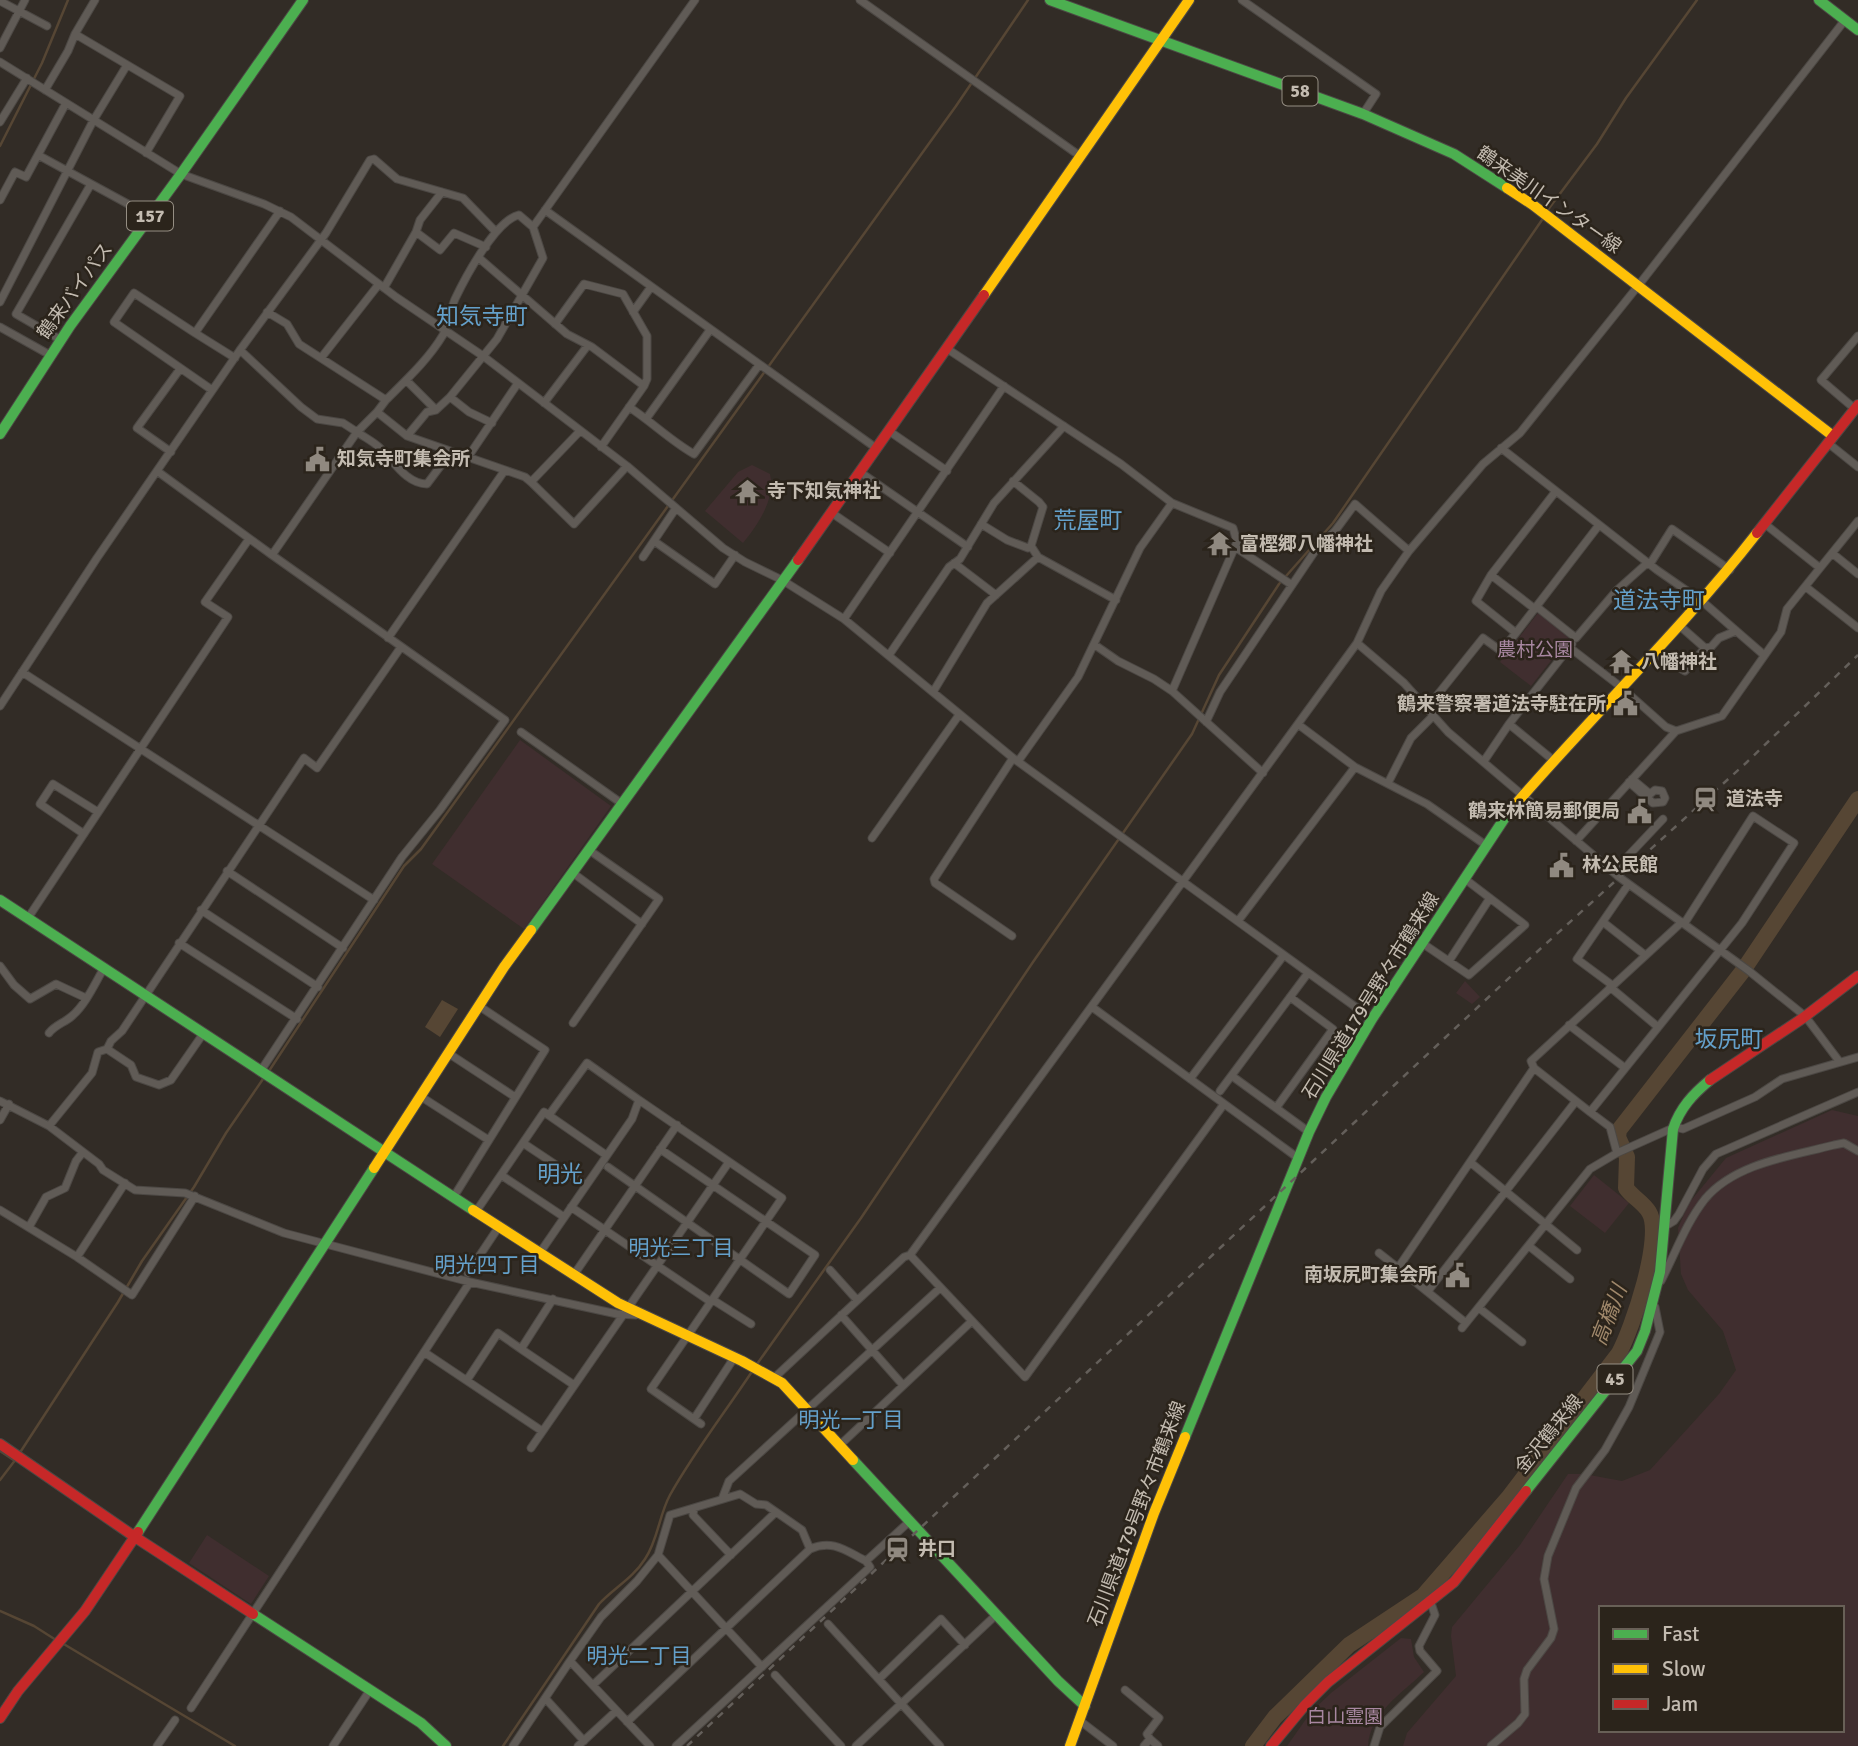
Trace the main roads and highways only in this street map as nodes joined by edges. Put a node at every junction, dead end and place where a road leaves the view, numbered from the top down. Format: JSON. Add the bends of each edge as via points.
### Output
{"nodes":[{"id":1,"x":303,"y":0,"type":"edge"},
{"id":2,"x":1050,"y":0,"type":"edge"},
{"id":3,"x":1189,"y":0,"type":"edge"},
{"id":4,"x":1819,"y":0,"type":"edge"},
{"id":5,"x":1858,"y":30,"type":"edge"},
{"id":6,"x":1160,"y":41,"type":"junction"},
{"id":7,"x":1857,"y":407,"type":"edge"},
{"id":8,"x":0,"y":434,"type":"edge"},
{"id":9,"x":1831,"y":439,"type":"junction"},
{"id":10,"x":2,"y":904,"type":"edge"},
{"id":11,"x":1858,"y":976,"type":"edge"},
{"id":12,"x":384,"y":1153,"type":"junction"},
{"id":13,"x":0,"y":1444,"type":"edge"},
{"id":14,"x":135,"y":1537,"type":"junction"},
{"id":15,"x":1085,"y":1706,"type":"junction"},
{"id":16,"x":0,"y":1717,"type":"edge"},
{"id":17,"x":446,"y":1746,"type":"edge"},
{"id":18,"x":1070,"y":1746,"type":"edge"},
{"id":19,"x":1271,"y":1746,"type":"edge"}],
"edges":[{"from":1,"to":8,"type":"main road","name":"鶴来バイパス","number":"157","via":[[50,355]]},
{"from":2,"to":6,"type":"main road","name":"鶴来美川インター線","number":"58"},
{"from":3,"to":6,"type":"main road"},
{"from":4,"to":5,"type":"main road"},
{"from":6,"to":9,"type":"main road","name":"鶴来美川インター線","number":"58","via":[[1363,114],[1454,154],[1537,208]]},
{"from":6,"to":12,"type":"main road","via":[[832,513],[479,1006]]},
{"from":7,"to":9,"type":"main road","name":"石川県道179号野々市鶴来線"},
{"from":9,"to":15,"type":"main road","name":"石川県道179号野々市鶴来線","via":[[1703,602],[1522,795],[1325,1097],[1153,1513]]},
{"from":10,"to":12,"type":"main road"},
{"from":11,"to":19,"type":"main road","name":"金沢鶴来線","number":"45","via":[[1700,1088],[1679,1113],[1670,1156],[1659,1285],[1637,1351],[1454,1582],[1328,1682]]},
{"from":12,"to":14,"type":"main road"},
{"from":12,"to":15,"type":"main road","via":[[630,1313],[782,1383]]},
{"from":13,"to":14,"type":"main road"},
{"from":14,"to":16,"type":"main road","via":[[85,1611]]},
{"from":14,"to":17,"type":"main road","via":[[421,1723]]},
{"from":15,"to":18,"type":"main road","name":"石川県道179号野々市鶴来線"}]}
